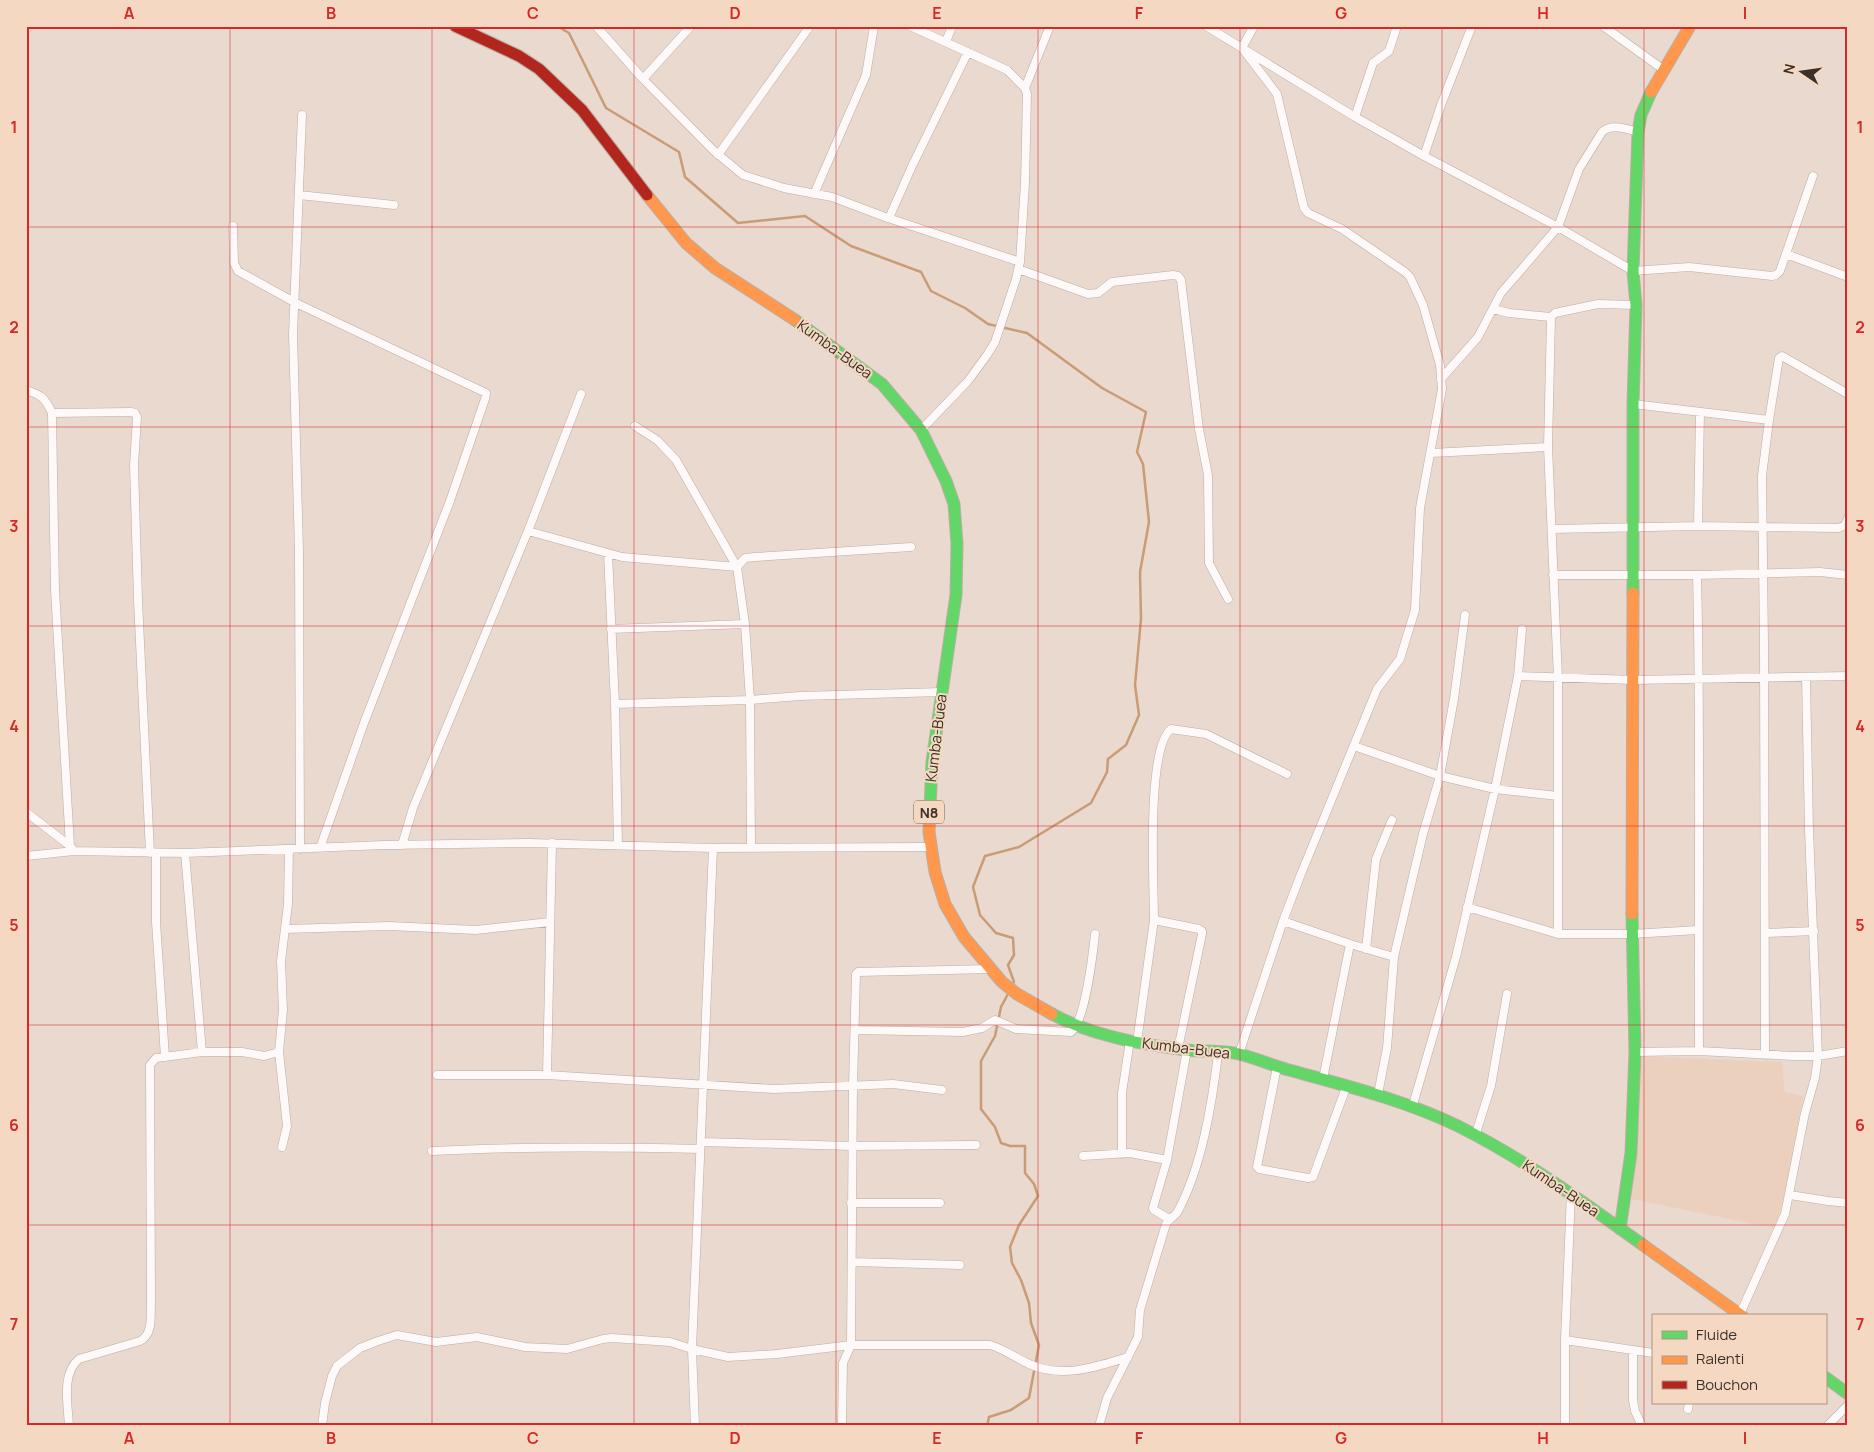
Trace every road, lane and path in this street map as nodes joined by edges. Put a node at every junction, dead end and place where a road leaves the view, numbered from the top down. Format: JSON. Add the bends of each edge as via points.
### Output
{"nodes":[{"id":1,"x":455,"y":26,"type":"edge"},
{"id":2,"x":596,"y":26,"type":"edge"},
{"id":3,"x":691,"y":26,"type":"edge"},
{"id":4,"x":810,"y":26,"type":"edge"},
{"id":5,"x":874,"y":26,"type":"edge"},
{"id":6,"x":910,"y":26,"type":"edge"},
{"id":7,"x":952,"y":26,"type":"edge"},
{"id":8,"x":1050,"y":26,"type":"edge"},
{"id":9,"x":1206,"y":26,"type":"edge"},
{"id":10,"x":1254,"y":26,"type":"edge"},
{"id":11,"x":1398,"y":26,"type":"edge"},
{"id":12,"x":1472,"y":26,"type":"edge"},
{"id":13,"x":1603,"y":26,"type":"edge"},
{"id":14,"x":1690,"y":26,"type":"edge"},
{"id":15,"x":946,"y":42,"type":"junction"},
{"id":16,"x":1242,"y":48,"type":"junction"},
{"id":17,"x":968,"y":52,"type":"junction"},
{"id":18,"x":1664,"y":70,"type":"junction"},
{"id":19,"x":643,"y":79,"type":"junction"},
{"id":20,"x":1025,"y":88,"type":"junction"},
{"id":21,"x":302,"y":114,"type":"dead end"},
{"id":22,"x":1355,"y":117,"type":"junction"},
{"id":23,"x":1638,"y":132,"type":"junction"},
{"id":24,"x":718,"y":155,"type":"junction"},
{"id":25,"x":1424,"y":156,"type":"junction"},
{"id":26,"x":1813,"y":176,"type":"dead end"},
{"id":27,"x":814,"y":194,"type":"junction"},
{"id":28,"x":299,"y":195,"type":"junction"},
{"id":29,"x":394,"y":206,"type":"dead end"},
{"id":30,"x":889,"y":218,"type":"junction"},
{"id":31,"x":233,"y":226,"type":"dead end"},
{"id":32,"x":1558,"y":227,"type":"junction"},
{"id":33,"x":1786,"y":254,"type":"junction"},
{"id":34,"x":1019,"y":265,"type":"junction"},
{"id":35,"x":1633,"y":271,"type":"junction"},
{"id":36,"x":1848,"y":277,"type":"edge"},
{"id":37,"x":296,"y":303,"type":"junction"},
{"id":38,"x":1636,"y":306,"type":"junction"},
{"id":39,"x":1492,"y":309,"type":"junction"},
{"id":40,"x":1552,"y":317,"type":"junction"},
{"id":41,"x":1441,"y":379,"type":"junction"},
{"id":42,"x":26,"y":390,"type":"edge"},
{"id":43,"x":582,"y":394,"type":"dead end"},
{"id":44,"x":1848,"y":394,"type":"edge"},
{"id":45,"x":1633,"y":404,"type":"junction"},
{"id":46,"x":1700,"y":412,"type":"junction"},
{"id":47,"x":52,"y":413,"type":"junction"},
{"id":48,"x":1769,"y":420,"type":"junction"},
{"id":49,"x":635,"y":426,"type":"dead end"},
{"id":50,"x":921,"y":430,"type":"junction"},
{"id":51,"x":1548,"y":447,"type":"junction"},
{"id":52,"x":1431,"y":453,"type":"junction"},
{"id":53,"x":1848,"y":518,"type":"edge"},
{"id":54,"x":1698,"y":526,"type":"junction"},
{"id":55,"x":1762,"y":526,"type":"junction"},
{"id":56,"x":1634,"y":528,"type":"junction"},
{"id":57,"x":1552,"y":529,"type":"junction"},
{"id":58,"x":528,"y":531,"type":"junction"},
{"id":59,"x":911,"y":547,"type":"dead end"},
{"id":60,"x":608,"y":554,"type":"junction"},
{"id":61,"x":737,"y":567,"type":"junction"},
{"id":62,"x":1763,"y":574,"type":"junction"},
{"id":63,"x":1553,"y":575,"type":"junction"},
{"id":64,"x":1634,"y":575,"type":"junction"},
{"id":65,"x":1848,"y":575,"type":"edge"},
{"id":66,"x":1698,"y":576,"type":"junction"},
{"id":67,"x":1228,"y":599,"type":"dead end"},
{"id":68,"x":1465,"y":615,"type":"dead end"},
{"id":69,"x":746,"y":624,"type":"junction"},
{"id":70,"x":611,"y":629,"type":"junction"},
{"id":71,"x":1522,"y":629,"type":"dead end"},
{"id":72,"x":1518,"y":676,"type":"junction"},
{"id":73,"x":1848,"y":676,"type":"edge"},
{"id":74,"x":1806,"y":677,"type":"junction"},
{"id":75,"x":1558,"y":678,"type":"junction"},
{"id":76,"x":1764,"y":678,"type":"junction"},
{"id":77,"x":1700,"y":679,"type":"junction"},
{"id":78,"x":1634,"y":680,"type":"junction"},
{"id":79,"x":942,"y":692,"type":"junction"},
{"id":80,"x":750,"y":700,"type":"junction"},
{"id":81,"x":615,"y":704,"type":"junction"},
{"id":82,"x":1354,"y":746,"type":"junction"},
{"id":83,"x":1287,"y":774,"type":"dead end"},
{"id":84,"x":1440,"y":776,"type":"junction"},
{"id":85,"x":1495,"y":789,"type":"junction"},
{"id":86,"x":1558,"y":796,"type":"junction"},
{"id":87,"x":26,"y":812,"type":"edge"},
{"id":88,"x":1392,"y":820,"type":"dead end"},
{"id":89,"x":552,"y":843,"type":"junction"},
{"id":90,"x":402,"y":844,"type":"junction"},
{"id":91,"x":618,"y":844,"type":"junction"},
{"id":92,"x":751,"y":847,"type":"junction"},
{"id":93,"x":931,"y":847,"type":"junction"},
{"id":94,"x":320,"y":848,"type":"junction"},
{"id":95,"x":713,"y":848,"type":"junction"},
{"id":96,"x":72,"y":849,"type":"junction"},
{"id":97,"x":290,"y":849,"type":"junction"},
{"id":98,"x":300,"y":849,"type":"junction"},
{"id":99,"x":153,"y":853,"type":"junction"},
{"id":100,"x":185,"y":853,"type":"junction"},
{"id":101,"x":26,"y":856,"type":"edge"},
{"id":102,"x":1467,"y":907,"type":"junction"},
{"id":103,"x":1154,"y":920,"type":"junction"},
{"id":104,"x":1283,"y":921,"type":"junction"},
{"id":105,"x":550,"y":922,"type":"junction"},
{"id":106,"x":285,"y":929,"type":"junction"},
{"id":107,"x":1698,"y":930,"type":"junction"},
{"id":108,"x":1814,"y":930,"type":"junction"},
{"id":109,"x":1766,"y":932,"type":"junction"},
{"id":110,"x":1095,"y":934,"type":"dead end"},
{"id":111,"x":1558,"y":934,"type":"junction"},
{"id":112,"x":1632,"y":934,"type":"junction"},
{"id":113,"x":1350,"y":944,"type":"junction"},
{"id":114,"x":1366,"y":949,"type":"junction"},
{"id":115,"x":1394,"y":957,"type":"junction"},
{"id":116,"x":991,"y":968,"type":"junction"},
{"id":117,"x":1508,"y":994,"type":"dead end"},
{"id":118,"x":1076,"y":1026,"type":"junction"},
{"id":119,"x":854,"y":1030,"type":"junction"},
{"id":120,"x":1133,"y":1041,"type":"junction"},
{"id":121,"x":1183,"y":1050,"type":"junction"},
{"id":122,"x":1699,"y":1051,"type":"junction"},
{"id":123,"x":1848,"y":1051,"type":"edge"},
{"id":124,"x":202,"y":1052,"type":"junction"},
{"id":125,"x":279,"y":1052,"type":"junction"},
{"id":126,"x":1635,"y":1052,"type":"junction"},
{"id":127,"x":1218,"y":1054,"type":"junction"},
{"id":128,"x":1239,"y":1054,"type":"junction"},
{"id":129,"x":1765,"y":1055,"type":"junction"},
{"id":130,"x":1818,"y":1056,"type":"junction"},
{"id":131,"x":165,"y":1057,"type":"junction"},
{"id":132,"x":1277,"y":1067,"type":"junction"},
{"id":133,"x":437,"y":1075,"type":"dead end"},
{"id":134,"x":547,"y":1075,"type":"junction"},
{"id":135,"x":1323,"y":1079,"type":"junction"},
{"id":136,"x":704,"y":1084,"type":"junction"},
{"id":137,"x":1347,"y":1085,"type":"junction"},
{"id":138,"x":853,"y":1086,"type":"junction"},
{"id":139,"x":942,"y":1090,"type":"dead end"},
{"id":140,"x":1378,"y":1094,"type":"junction"},
{"id":141,"x":1412,"y":1108,"type":"junction"},
{"id":142,"x":1475,"y":1136,"type":"junction"},
{"id":143,"x":700,"y":1145,"type":"junction"},
{"id":144,"x":976,"y":1145,"type":"dead end"},
{"id":145,"x":852,"y":1146,"type":"junction"},
{"id":146,"x":282,"y":1147,"type":"dead end"},
{"id":147,"x":432,"y":1151,"type":"dead end"},
{"id":148,"x":1122,"y":1154,"type":"junction"},
{"id":149,"x":1082,"y":1156,"type":"dead end"},
{"id":150,"x":1167,"y":1160,"type":"junction"},
{"id":151,"x":1571,"y":1193,"type":"junction"},
{"id":152,"x":1790,"y":1194,"type":"junction"},
{"id":153,"x":851,"y":1203,"type":"junction"},
{"id":154,"x":940,"y":1203,"type":"dead end"},
{"id":155,"x":1848,"y":1203,"type":"edge"},
{"id":156,"x":1169,"y":1218,"type":"junction"},
{"id":157,"x":1620,"y":1229,"type":"junction"},
{"id":158,"x":852,"y":1262,"type":"junction"},
{"id":159,"x":960,"y":1265,"type":"dead end"},
{"id":160,"x":1740,"y":1314,"type":"edge"},
{"id":161,"x":1741,"y":1314,"type":"edge"},
{"id":162,"x":1565,"y":1340,"type":"junction"},
{"id":163,"x":851,"y":1345,"type":"junction"},
{"id":164,"x":692,"y":1349,"type":"junction"},
{"id":165,"x":1632,"y":1350,"type":"junction"},
{"id":166,"x":1652,"y":1353,"type":"edge"},
{"id":167,"x":1128,"y":1357,"type":"junction"},
{"id":168,"x":1826,"y":1378,"type":"edge"},
{"id":169,"x":1847,"y":1392,"type":"edge"},
{"id":170,"x":1848,"y":1405,"type":"edge"},
{"id":171,"x":69,"y":1426,"type":"edge"},
{"id":172,"x":322,"y":1426,"type":"edge"},
{"id":173,"x":694,"y":1426,"type":"edge"},
{"id":174,"x":842,"y":1426,"type":"edge"},
{"id":175,"x":1098,"y":1426,"type":"edge"},
{"id":176,"x":1564,"y":1426,"type":"edge"},
{"id":177,"x":1642,"y":1426,"type":"edge"},
{"id":178,"x":1827,"y":1426,"type":"edge"}],
"edges":[{"from":1,"to":50,"type":"main road","name":"Kumba-Buea","number":"N8","via":[[539,69],[582,110],[686,243],[715,268],[804,326],[882,384]]},
{"from":2,"to":19,"type":"street"},
{"from":3,"to":19,"type":"street"},
{"from":4,"to":24,"type":"street"},
{"from":5,"to":27,"type":"street","via":[[866,75]]},
{"from":6,"to":15,"type":"street"},
{"from":7,"to":15,"type":"street"},
{"from":8,"to":20,"type":"street"},
{"from":9,"to":16,"type":"street"},
{"from":10,"to":16,"type":"street"},
{"from":11,"to":22,"type":"street","via":[[1389,52],[1373,63]]},
{"from":12,"to":25,"type":"street"},
{"from":13,"to":18,"type":"street"},
{"from":14,"to":18,"type":"main road"},
{"from":15,"to":17,"type":"street"},
{"from":16,"to":22,"type":"street"},
{"from":16,"to":41,"type":"street","via":[[1277,94],[1304,208],[1342,229],[1410,277],[1423,305]]},
{"from":17,"to":20,"type":"street","via":[[1007,70]]},
{"from":17,"to":30,"type":"street"},
{"from":18,"to":23,"type":"main road","via":[[1646,103]]},
{"from":19,"to":24,"type":"street"},
{"from":20,"to":34,"type":"street","via":[[1025,183]]},
{"from":21,"to":28,"type":"street"},
{"from":22,"to":25,"type":"street"},
{"from":23,"to":32,"type":"street","via":[[1612,126],[1602,132],[1579,169]]},
{"from":23,"to":35,"type":"main road"},
{"from":24,"to":27,"type":"street","via":[[751,179]]},
{"from":25,"to":32,"type":"street"},
{"from":26,"to":33,"type":"street"},
{"from":27,"to":30,"type":"street","via":[[832,196]]},
{"from":28,"to":29,"type":"street"},
{"from":28,"to":37,"type":"street"},
{"from":30,"to":34,"type":"street"},
{"from":31,"to":37,"type":"street","via":[[234,263],[238,271]]},
{"from":32,"to":35,"type":"street"},
{"from":32,"to":39,"type":"street","via":[[1501,293]]},
{"from":33,"to":35,"type":"street","via":[[1780,271],[1772,276],[1689,267]]},
{"from":33,"to":36,"type":"street"},
{"from":34,"to":50,"type":"street","via":[[995,342],[968,380]]},
{"from":34,"to":67,"type":"street","via":[[1088,294],[1098,293],[1112,282],[1173,275],[1181,280],[1208,475],[1209,563]]},
{"from":35,"to":38,"type":"main road"},
{"from":37,"to":94,"type":"street","via":[[486,393],[450,501],[364,723]]},
{"from":37,"to":98,"type":"street","via":[[293,334],[299,551]]},
{"from":38,"to":40,"type":"street","via":[[1598,304],[1555,313]]},
{"from":38,"to":45,"type":"main road"},
{"from":39,"to":40,"type":"street"},
{"from":39,"to":41,"type":"street","via":[[1478,337]]},
{"from":40,"to":51,"type":"street"},
{"from":41,"to":52,"type":"street"},
{"from":42,"to":47,"type":"street","via":[[46,400]]},
{"from":43,"to":58,"type":"street"},
{"from":44,"to":48,"type":"street","via":[[1780,356]]},
{"from":45,"to":46,"type":"street"},
{"from":45,"to":56,"type":"main road"},
{"from":46,"to":48,"type":"street"},
{"from":46,"to":54,"type":"street"},
{"from":47,"to":96,"type":"street","via":[[55,590]]},
{"from":47,"to":99,"type":"street","via":[[131,412],[137,417],[134,465],[138,600]]},
{"from":48,"to":55,"type":"street","via":[[1762,476]]},
{"from":49,"to":61,"type":"street","via":[[657,440],[676,460]]},
{"from":50,"to":79,"type":"main road","name":"Kumba-Buea","number":"N8","via":[[946,480],[955,508],[957,578]]},
{"from":51,"to":52,"type":"street"},
{"from":51,"to":57,"type":"street"},
{"from":52,"to":82,"type":"street","via":[[1419,514],[1415,610],[1400,659],[1377,689]]},
{"from":53,"to":55,"type":"street","via":[[1839,528]]},
{"from":54,"to":55,"type":"street"},
{"from":54,"to":56,"type":"street"},
{"from":55,"to":62,"type":"street"},
{"from":56,"to":57,"type":"street"},
{"from":56,"to":64,"type":"main road"},
{"from":57,"to":63,"type":"street"},
{"from":58,"to":60,"type":"street"},
{"from":58,"to":90,"type":"street","via":[[416,802]]},
{"from":59,"to":61,"type":"street","via":[[745,558]]},
{"from":60,"to":61,"type":"street"},
{"from":60,"to":70,"type":"street"},
{"from":61,"to":69,"type":"street"},
{"from":62,"to":65,"type":"street","via":[[1820,572]]},
{"from":62,"to":66,"type":"street"},
{"from":62,"to":76,"type":"street"},
{"from":63,"to":64,"type":"street"},
{"from":63,"to":75,"type":"street"},
{"from":64,"to":66,"type":"street"},
{"from":64,"to":78,"type":"main road"},
{"from":66,"to":77,"type":"street"},
{"from":68,"to":84,"type":"street"},
{"from":69,"to":70,"type":"street"},
{"from":69,"to":80,"type":"street"},
{"from":70,"to":81,"type":"street"},
{"from":71,"to":72,"type":"street"},
{"from":72,"to":75,"type":"street"},
{"from":72,"to":85,"type":"street"},
{"from":73,"to":74,"type":"street"},
{"from":74,"to":76,"type":"street"},
{"from":74,"to":108,"type":"street"},
{"from":75,"to":78,"type":"street"},
{"from":75,"to":86,"type":"street"},
{"from":76,"to":77,"type":"street"},
{"from":76,"to":109,"type":"street"},
{"from":77,"to":78,"type":"street"},
{"from":77,"to":107,"type":"street"},
{"from":78,"to":112,"type":"main road"},
{"from":79,"to":80,"type":"street"},
{"from":79,"to":93,"type":"main road","name":"Kumba-Buea","number":"N8","via":[[931,770],[928,825]]},
{"from":80,"to":81,"type":"street"},
{"from":80,"to":92,"type":"street"},
{"from":81,"to":91,"type":"street"},
{"from":82,"to":84,"type":"street"},
{"from":82,"to":104,"type":"street"},
{"from":83,"to":103,"type":"street","via":[[1206,734],[1171,729],[1166,733],[1153,795]]},
{"from":84,"to":85,"type":"street"},
{"from":84,"to":115,"type":"street"},
{"from":85,"to":86,"type":"street"},
{"from":85,"to":102,"type":"street"},
{"from":86,"to":111,"type":"street"},
{"from":87,"to":96,"type":"street"},
{"from":88,"to":114,"type":"street","via":[[1376,859]]},
{"from":89,"to":90,"type":"street"},
{"from":89,"to":91,"type":"street"},
{"from":89,"to":105,"type":"street"},
{"from":90,"to":94,"type":"street"},
{"from":91,"to":95,"type":"street"},
{"from":92,"to":93,"type":"street"},
{"from":92,"to":95,"type":"street"},
{"from":93,"to":116,"type":"main road","name":"Kumba-Buea","number":"N8","via":[[945,904],[964,937]]},
{"from":94,"to":98,"type":"street"},
{"from":95,"to":136,"type":"street"},
{"from":96,"to":99,"type":"street"},
{"from":96,"to":101,"type":"street"},
{"from":97,"to":98,"type":"street"},
{"from":97,"to":100,"type":"street"},
{"from":97,"to":106,"type":"street"},
{"from":99,"to":100,"type":"street"},
{"from":99,"to":131,"type":"street"},
{"from":100,"to":124,"type":"street"},
{"from":102,"to":111,"type":"street"},
{"from":102,"to":141,"type":"street","via":[[1456,957]]},
{"from":103,"to":120,"type":"street"},
{"from":103,"to":121,"type":"street","via":[[1202,931]]},
{"from":104,"to":113,"type":"street"},
{"from":104,"to":128,"type":"street"},
{"from":105,"to":106,"type":"street","via":[[476,930],[389,926]]},
{"from":105,"to":134,"type":"street"},
{"from":106,"to":125,"type":"street"},
{"from":107,"to":112,"type":"street"},
{"from":107,"to":122,"type":"street"},
{"from":108,"to":109,"type":"street"},
{"from":108,"to":130,"type":"street"},
{"from":109,"to":129,"type":"street"},
{"from":110,"to":118,"type":"street","via":[[1092,968]]},
{"from":111,"to":112,"type":"street"},
{"from":112,"to":126,"type":"main road"},
{"from":113,"to":114,"type":"street"},
{"from":113,"to":135,"type":"street"},
{"from":114,"to":115,"type":"street"},
{"from":115,"to":140,"type":"street","via":[[1388,1048]]},
{"from":116,"to":118,"type":"main road","name":"Kumba-Buea","number":"N8","via":[[1017,994]]},
{"from":116,"to":119,"type":"street","via":[[858,972]]},
{"from":117,"to":142,"type":"street","via":[[1490,1086]]},
{"from":118,"to":119,"type":"street","via":[[1071,1032],[1016,1029],[995,1020],[982,1028],[963,1032]]},
{"from":118,"to":120,"type":"main road","name":"Kumba-Buea","number":"N8"},
{"from":119,"to":138,"type":"street"},
{"from":120,"to":121,"type":"main road","name":"Kumba-Buea","number":"N8"},
{"from":120,"to":148,"type":"street","via":[[1122,1093]]},
{"from":121,"to":127,"type":"main road","name":"Kumba-Buea","number":"N8"},
{"from":121,"to":150,"type":"street"},
{"from":122,"to":126,"type":"street"},
{"from":122,"to":129,"type":"street"},
{"from":123,"to":130,"type":"street"},
{"from":124,"to":125,"type":"street","via":[[242,1052],[264,1056]]},
{"from":124,"to":131,"type":"street"},
{"from":125,"to":146,"type":"street","via":[[287,1126]]},
{"from":126,"to":157,"type":"main road","via":[[1632,1148]]},
{"from":127,"to":128,"type":"main road","name":"Kumba-Buea","number":"N8"},
{"from":127,"to":156,"type":"street","via":[[1210,1110],[1192,1182],[1177,1213]]},
{"from":128,"to":132,"type":"main road","name":"Kumba-Buea","number":"N8"},
{"from":129,"to":130,"type":"street"},
{"from":130,"to":152,"type":"street"},
{"from":131,"to":171,"type":"street","via":[[156,1058],[150,1065],[149,1332],[140,1341],[79,1359],[72,1365],[68,1375]]},
{"from":132,"to":135,"type":"main road","name":"Kumba-Buea","number":"N8"},
{"from":132,"to":137,"type":"street","via":[[1259,1169],[1312,1177]]},
{"from":133,"to":134,"type":"street"},
{"from":134,"to":136,"type":"street"},
{"from":135,"to":137,"type":"main road","name":"Kumba-Buea","number":"N8"},
{"from":136,"to":138,"type":"street","via":[[784,1089]]},
{"from":136,"to":143,"type":"street"},
{"from":137,"to":140,"type":"main road","name":"Kumba-Buea","number":"N8"},
{"from":138,"to":139,"type":"street","via":[[892,1084]]},
{"from":138,"to":145,"type":"street"},
{"from":140,"to":141,"type":"main road","name":"Kumba-Buea","number":"N8"},
{"from":141,"to":142,"type":"main road","name":"Kumba-Buea","number":"N8"},
{"from":142,"to":151,"type":"main road","name":"Kumba-Buea","number":"N8"},
{"from":143,"to":145,"type":"street"},
{"from":143,"to":147,"type":"street"},
{"from":143,"to":164,"type":"street"},
{"from":144,"to":145,"type":"street"},
{"from":145,"to":153,"type":"street"},
{"from":148,"to":149,"type":"street"},
{"from":148,"to":150,"type":"street"},
{"from":150,"to":156,"type":"street","via":[[1154,1208]]},
{"from":151,"to":157,"type":"main road","name":"Kumba-Buea","number":"N8"},
{"from":151,"to":162,"type":"street"},
{"from":152,"to":155,"type":"street"},
{"from":152,"to":161,"type":"street","via":[[1785,1214]]},
{"from":153,"to":154,"type":"street"},
{"from":153,"to":158,"type":"street"},
{"from":156,"to":167,"type":"street","via":[[1142,1302],[1138,1337]]},
{"from":157,"to":160,"type":"main road","name":"Kumba-Buea","number":"N8"},
{"from":158,"to":159,"type":"street"},
{"from":158,"to":163,"type":"street"},
{"from":162,"to":165,"type":"street"},
{"from":162,"to":176,"type":"street"},
{"from":163,"to":164,"type":"street","via":[[728,1357]]},
{"from":163,"to":167,"type":"street","via":[[990,1345],[1045,1369],[1075,1372]]},
{"from":163,"to":174,"type":"street","via":[[842,1363]]},
{"from":164,"to":172,"type":"street","via":[[670,1342],[612,1338],[567,1349],[525,1347],[484,1338],[436,1342],[397,1335],[360,1348],[338,1366],[332,1376]]},
{"from":164,"to":173,"type":"street"},
{"from":165,"to":166,"type":"street"},
{"from":165,"to":177,"type":"street","via":[[1633,1400]]},
{"from":167,"to":175,"type":"street","via":[[1107,1398]]},
{"from":168,"to":169,"type":"main road"},
{"from":170,"to":178,"type":"street"}]}
